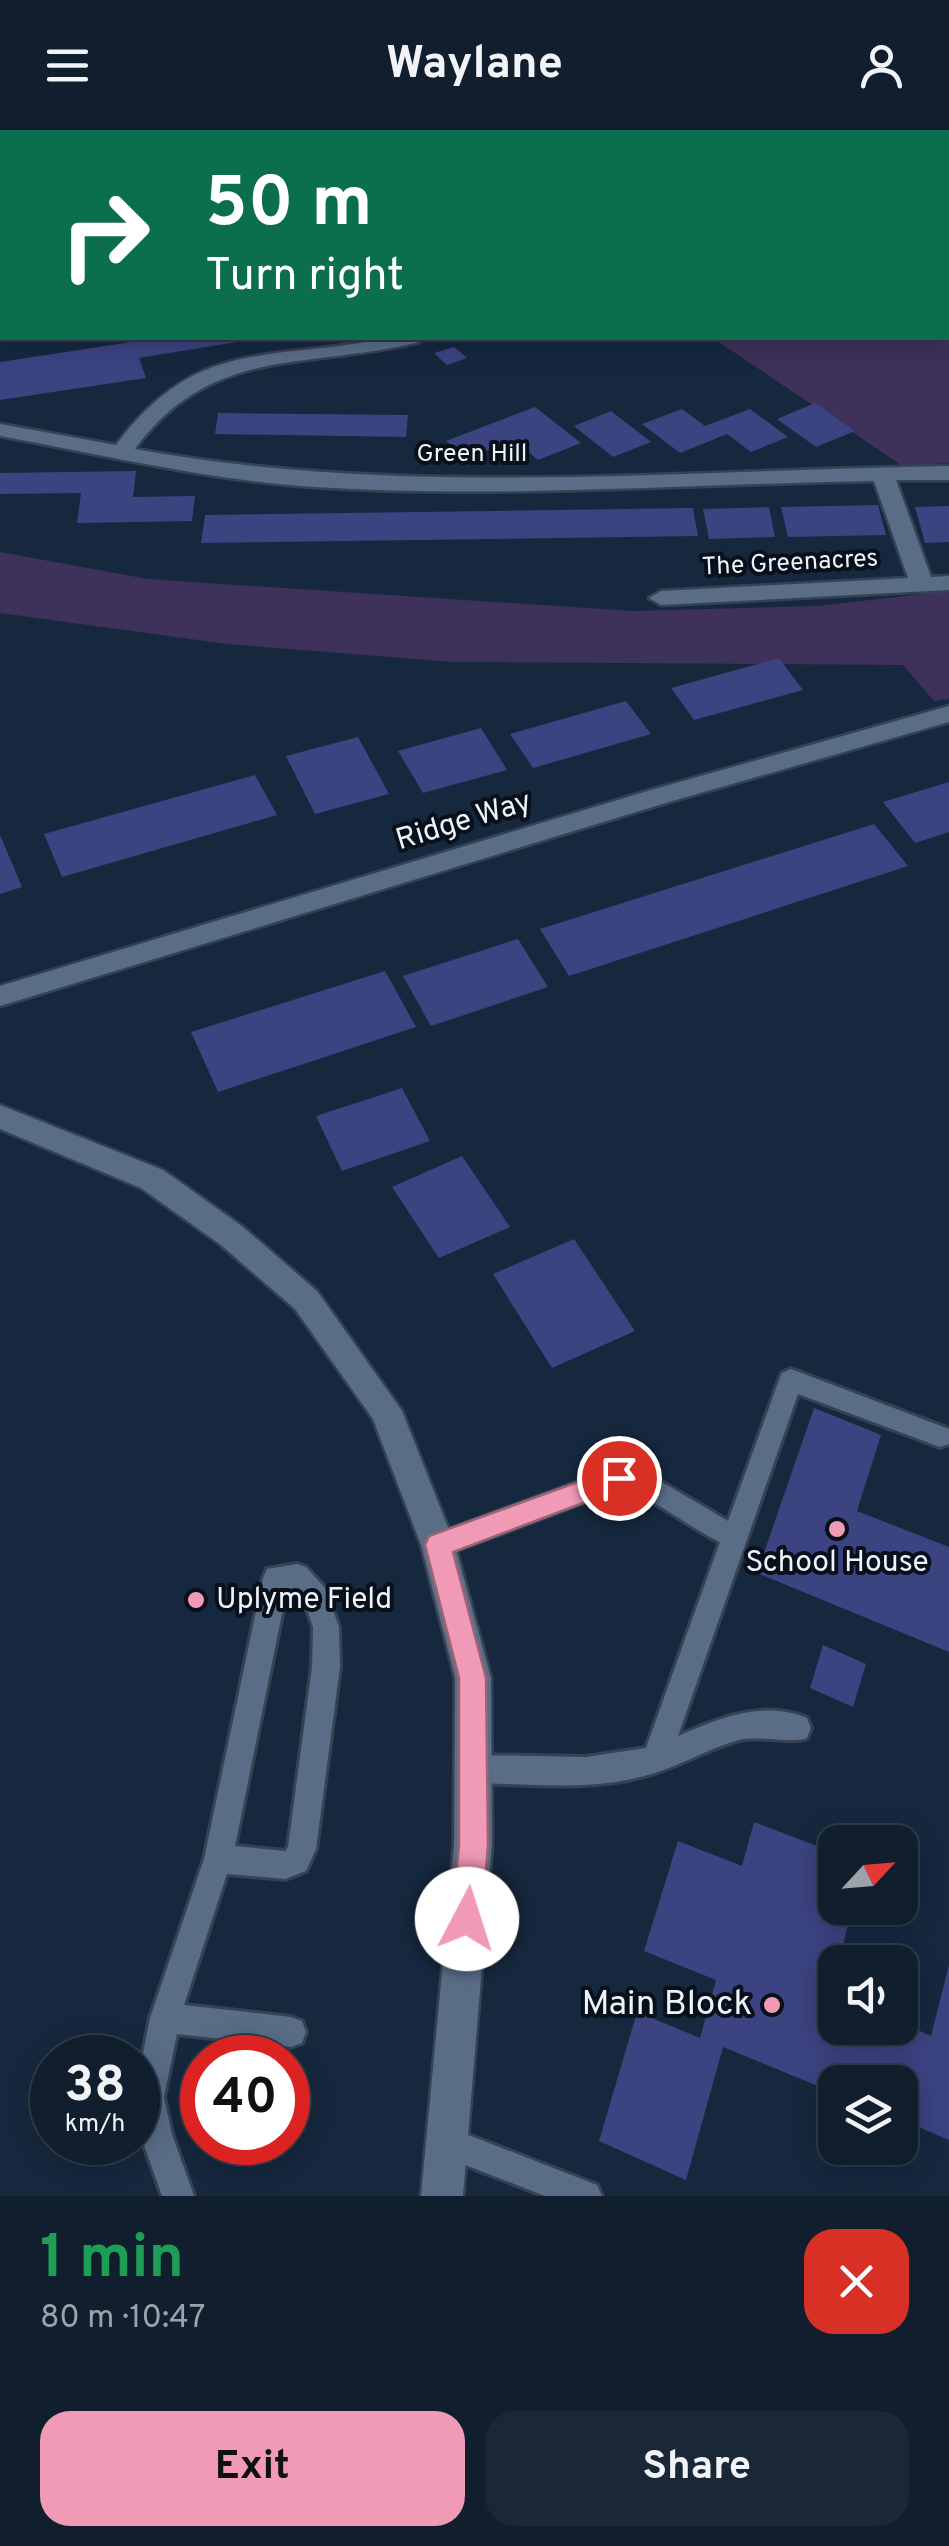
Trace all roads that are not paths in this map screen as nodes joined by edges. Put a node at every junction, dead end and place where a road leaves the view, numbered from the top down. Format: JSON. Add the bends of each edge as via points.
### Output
{"nodes":[{"id":1,"x":403,"y":340,"type":"edge"},
{"id":2,"x":0,"y":430,"type":"edge"},
{"id":3,"x":122,"y":452,"type":"junction"},
{"id":4,"x":883,"y":474,"type":"junction"},
{"id":5,"x":949,"y":474,"type":"edge"},
{"id":6,"x":949,"y":583,"type":"edge"},
{"id":7,"x":922,"y":586,"type":"junction"},
{"id":8,"x":661,"y":598,"type":"dead end"},
{"id":9,"x":949,"y":714,"type":"edge"},
{"id":10,"x":0,"y":996,"type":"edge"},
{"id":11,"x":0,"y":1117,"type":"edge"},
{"id":12,"x":940,"y":1436,"type":"dead end"},
{"id":13,"x":736,"y":1536,"type":"junction"},
{"id":14,"x":438,"y":1545,"type":"junction"},
{"id":15,"x":796,"y":1728,"type":"dead end"},
{"id":16,"x":656,"y":1759,"type":"junction"},
{"id":17,"x":474,"y":1769,"type":"junction"},
{"id":18,"x":218,"y":1859,"type":"junction"},
{"id":19,"x":165,"y":2018,"type":"junction"},
{"id":20,"x":290,"y":2032,"type":"dead end"},
{"id":21,"x":448,"y":2143,"type":"junction"},
{"id":22,"x":178,"y":2196,"type":"edge"},
{"id":23,"x":442,"y":2196,"type":"edge"},
{"id":24,"x":586,"y":2196,"type":"edge"}],
"edges":[{"from":1,"to":3,"type":"street","via":[[217,371],[152,413]]},
{"from":2,"to":3,"type":"street","name":"Green Hill"},
{"from":3,"to":4,"type":"street","name":"Green Hill","via":[[225,471],[383,482]]},
{"from":4,"to":5,"type":"street","name":"Green Hill"},
{"from":4,"to":7,"type":"street","name":"The Greenacres"},
{"from":6,"to":7,"type":"street","name":"The Greenacres"},
{"from":7,"to":8,"type":"street","name":"The Greenacres"},
{"from":9,"to":10,"type":"street","name":"Ridge Way"},
{"from":11,"to":14,"type":"street","via":[[152,1179],[306,1300],[386,1411]]},
{"from":12,"to":13,"type":"lane","via":[[791,1380]]},
{"from":13,"to":14,"type":"lane","via":[[636,1480],[619,1478]]},
{"from":13,"to":16,"type":"lane"},
{"from":14,"to":17,"type":"street","via":[[473,1678]]},
{"from":15,"to":16,"type":"lane","via":[[742,1728]]},
{"from":16,"to":17,"type":"lane","via":[[612,1768]]},
{"from":17,"to":21,"type":"street","via":[[474,1845]]},
{"from":18,"to":18,"type":"lane","via":[[276,1578],[296,1576],[316,1597],[326,1627],[302,1849],[285,1865]]},
{"from":18,"to":19,"type":"lane"},
{"from":19,"to":20,"type":"lane"},
{"from":19,"to":22,"type":"lane","via":[[149,2097]]},
{"from":21,"to":23,"type":"street"},
{"from":21,"to":24,"type":"lane"}]}
